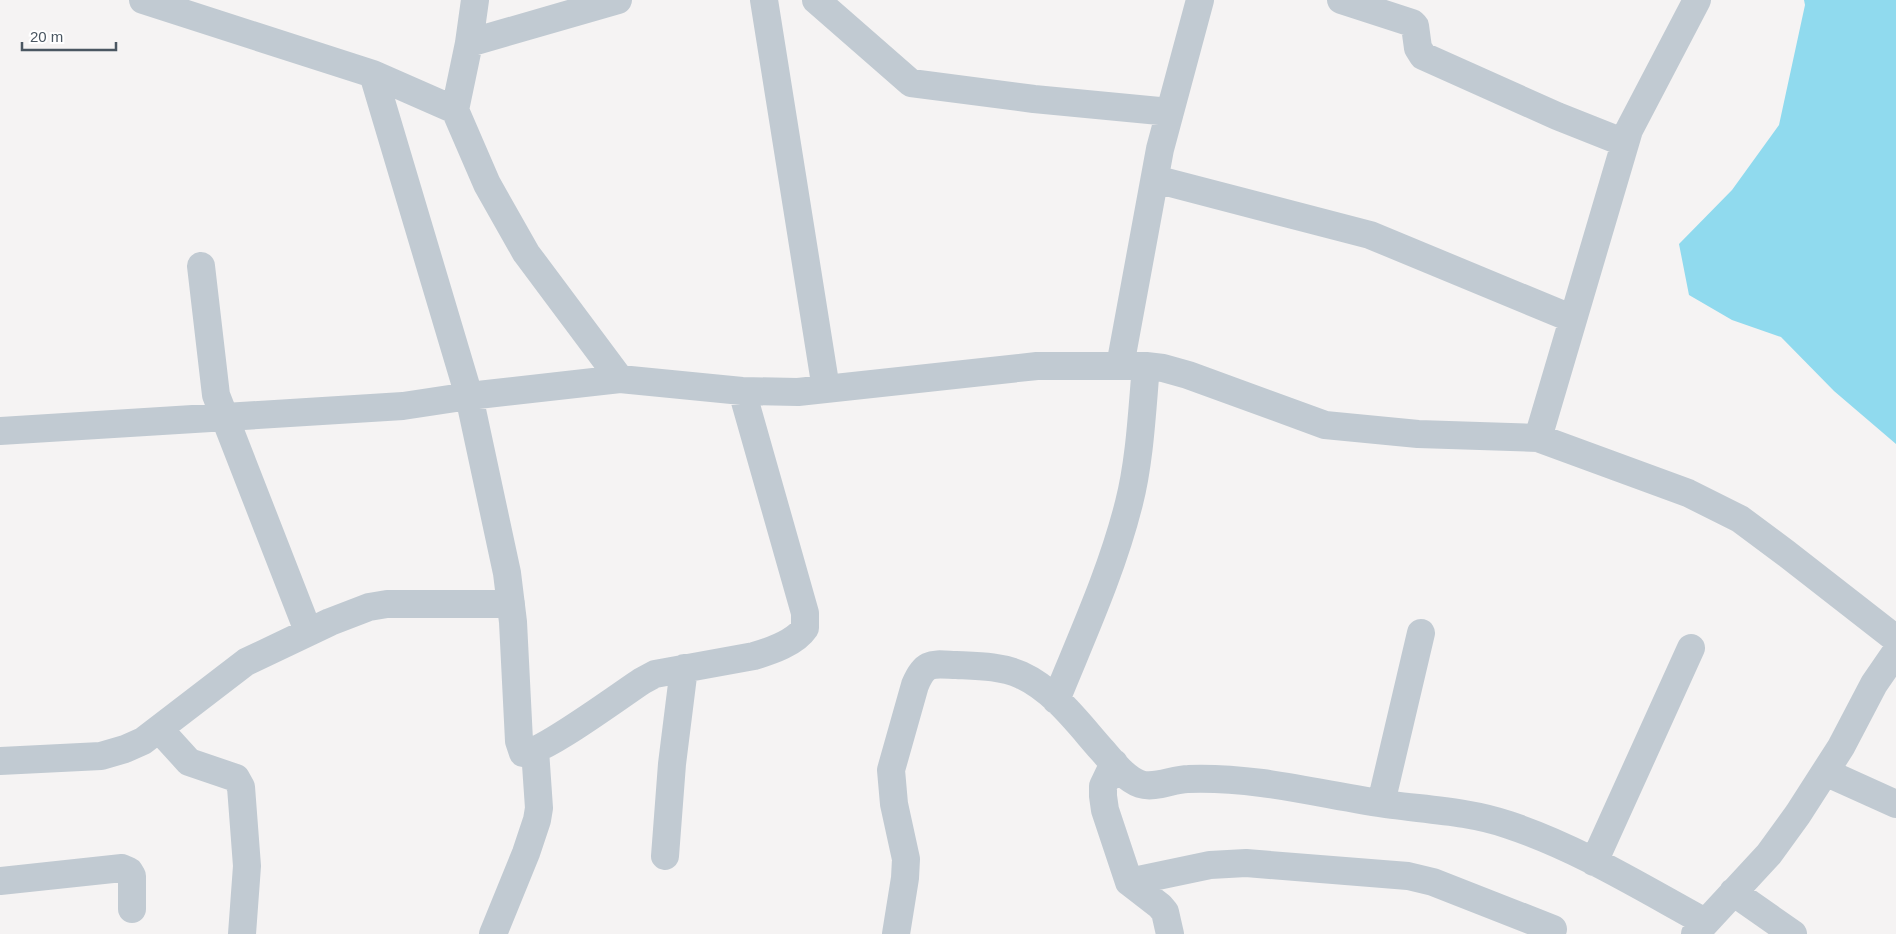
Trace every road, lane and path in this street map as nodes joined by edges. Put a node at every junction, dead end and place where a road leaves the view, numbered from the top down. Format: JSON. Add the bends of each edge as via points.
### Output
{"nodes":[{"id":1,"x":143,"y":0,"type":"edge"},
{"id":2,"x":475,"y":0,"type":"edge"},
{"id":3,"x":618,"y":0,"type":"edge"},
{"id":4,"x":764,"y":0,"type":"edge"},
{"id":5,"x":816,"y":0,"type":"edge"},
{"id":6,"x":1200,"y":0,"type":"edge"},
{"id":7,"x":1341,"y":0,"type":"edge"},
{"id":8,"x":1697,"y":0,"type":"edge"},
{"id":9,"x":470,"y":43,"type":"junction"},
{"id":10,"x":373,"y":74,"type":"junction"},
{"id":11,"x":455,"y":110,"type":"junction"},
{"id":12,"x":1170,"y":112,"type":"junction"},
{"id":13,"x":1624,"y":143,"type":"junction"},
{"id":14,"x":1154,"y":179,"type":"junction"},
{"id":15,"x":200,"y":266,"type":"dead end"},
{"id":16,"x":1573,"y":319,"type":"junction"},
{"id":17,"x":1133,"y":366,"type":"junction"},
{"id":18,"x":620,"y":379,"type":"junction"},
{"id":19,"x":826,"y":389,"type":"junction"},
{"id":20,"x":742,"y":391,"type":"junction"},
{"id":21,"x":469,"y":396,"type":"junction"},
{"id":22,"x":224,"y":417,"type":"junction"},
{"id":23,"x":0,"y":431,"type":"edge"},
{"id":24,"x":1538,"y":438,"type":"junction"},
{"id":25,"x":511,"y":604,"type":"junction"},
{"id":26,"x":308,"y":631,"type":"junction"},
{"id":27,"x":1421,"y":633,"type":"dead end"},
{"id":28,"x":1896,"y":639,"type":"edge"},
{"id":29,"x":1691,"y":648,"type":"dead end"},
{"id":30,"x":1896,"y":652,"type":"edge"},
{"id":31,"x":684,"y":668,"type":"junction"},
{"id":32,"x":1056,"y":700,"type":"junction"},
{"id":33,"x":159,"y":729,"type":"junction"},
{"id":34,"x":535,"y":750,"type":"junction"},
{"id":35,"x":0,"y":761,"type":"edge"},
{"id":36,"x":1114,"y":763,"type":"junction"},
{"id":37,"x":1825,"y":772,"type":"junction"},
{"id":38,"x":1382,"y":803,"type":"junction"},
{"id":39,"x":1896,"y":804,"type":"edge"},
{"id":40,"x":665,"y":856,"type":"dead end"},
{"id":41,"x":1594,"y":862,"type":"junction"},
{"id":42,"x":0,"y":881,"type":"edge"},
{"id":43,"x":1129,"y":882,"type":"junction"},
{"id":44,"x":1733,"y":892,"type":"junction"},
{"id":45,"x":132,"y":909,"type":"dead end"},
{"id":46,"x":1700,"y":928,"type":"edge"},
{"id":47,"x":1553,"y":930,"type":"dead end"},
{"id":48,"x":242,"y":934,"type":"edge"},
{"id":49,"x":493,"y":934,"type":"edge"},
{"id":50,"x":896,"y":934,"type":"edge"},
{"id":51,"x":1170,"y":934,"type":"edge"},
{"id":52,"x":1793,"y":934,"type":"edge"}],
"edges":[{"from":1,"to":10,"type":"street"},
{"from":2,"to":9,"type":"street"},
{"from":3,"to":9,"type":"street"},
{"from":4,"to":19,"type":"street"},
{"from":5,"to":12,"type":"street","via":[[911,83]]},
{"from":6,"to":12,"type":"street"},
{"from":7,"to":13,"type":"street","via":[[1412,23],[1417,31],[1419,53],[1423,56]]},
{"from":8,"to":13,"type":"street"},
{"from":9,"to":11,"type":"street"},
{"from":10,"to":11,"type":"street"},
{"from":10,"to":21,"type":"street"},
{"from":11,"to":18,"type":"street","via":[[487,184],[526,253]]},
{"from":12,"to":14,"type":"street"},
{"from":13,"to":16,"type":"street"},
{"from":14,"to":16,"type":"street","via":[[1370,235]]},
{"from":14,"to":17,"type":"street"},
{"from":15,"to":22,"type":"street","via":[[214,384]]},
{"from":16,"to":24,"type":"street"},
{"from":17,"to":19,"type":"street","via":[[1037,366]]},
{"from":17,"to":24,"type":"street","via":[[1163,368],[1325,425],[1418,434]]},
{"from":17,"to":32,"type":"street","via":[[1138,445],[1130,501],[1116,551]]},
{"from":18,"to":20,"type":"street"},
{"from":18,"to":21,"type":"street"},
{"from":19,"to":20,"type":"street"},
{"from":20,"to":31,"type":"street","via":[[805,613],[805,628],[770,651]]},
{"from":21,"to":22,"type":"street","via":[[403,406]]},
{"from":21,"to":25,"type":"street"},
{"from":22,"to":23,"type":"street"},
{"from":22,"to":26,"type":"street"},
{"from":24,"to":28,"type":"street","via":[[1688,494],[1740,519]]},
{"from":25,"to":26,"type":"street","via":[[387,604],[369,607]]},
{"from":25,"to":34,"type":"street","via":[[519,740],[523,753]]},
{"from":26,"to":33,"type":"street","via":[[246,662]]},
{"from":27,"to":38,"type":"street"},
{"from":29,"to":41,"type":"street"},
{"from":30,"to":37,"type":"street","via":[[1874,684]]},
{"from":31,"to":34,"type":"street","via":[[655,674],[642,681]]},
{"from":31,"to":40,"type":"street"},
{"from":32,"to":36,"type":"street"},
{"from":32,"to":50,"type":"street","via":[[1021,675],[1000,669],[939,664],[920,673],[891,770],[891,788],[906,859]]},
{"from":33,"to":35,"type":"street","via":[[143,741],[100,756]]},
{"from":33,"to":48,"type":"street","via":[[188,762],[236,778],[241,787],[247,866]]},
{"from":34,"to":49,"type":"street","via":[[537,820]]},
{"from":36,"to":38,"type":"street","via":[[1142,784],[1186,779],[1225,780]]},
{"from":36,"to":43,"type":"street","via":[[1103,786],[1103,796]]},
{"from":37,"to":39,"type":"street"},
{"from":37,"to":44,"type":"street","via":[[1769,854]]},
{"from":38,"to":41,"type":"street","via":[[1507,824]]},
{"from":41,"to":46,"type":"street"},
{"from":42,"to":45,"type":"street","via":[[122,868],[132,876]]},
{"from":43,"to":47,"type":"street","via":[[1210,865],[1246,863],[1408,876],[1433,882]]},
{"from":43,"to":51,"type":"street","via":[[1165,912]]},
{"from":44,"to":46,"type":"street"},
{"from":44,"to":52,"type":"street"}]}
